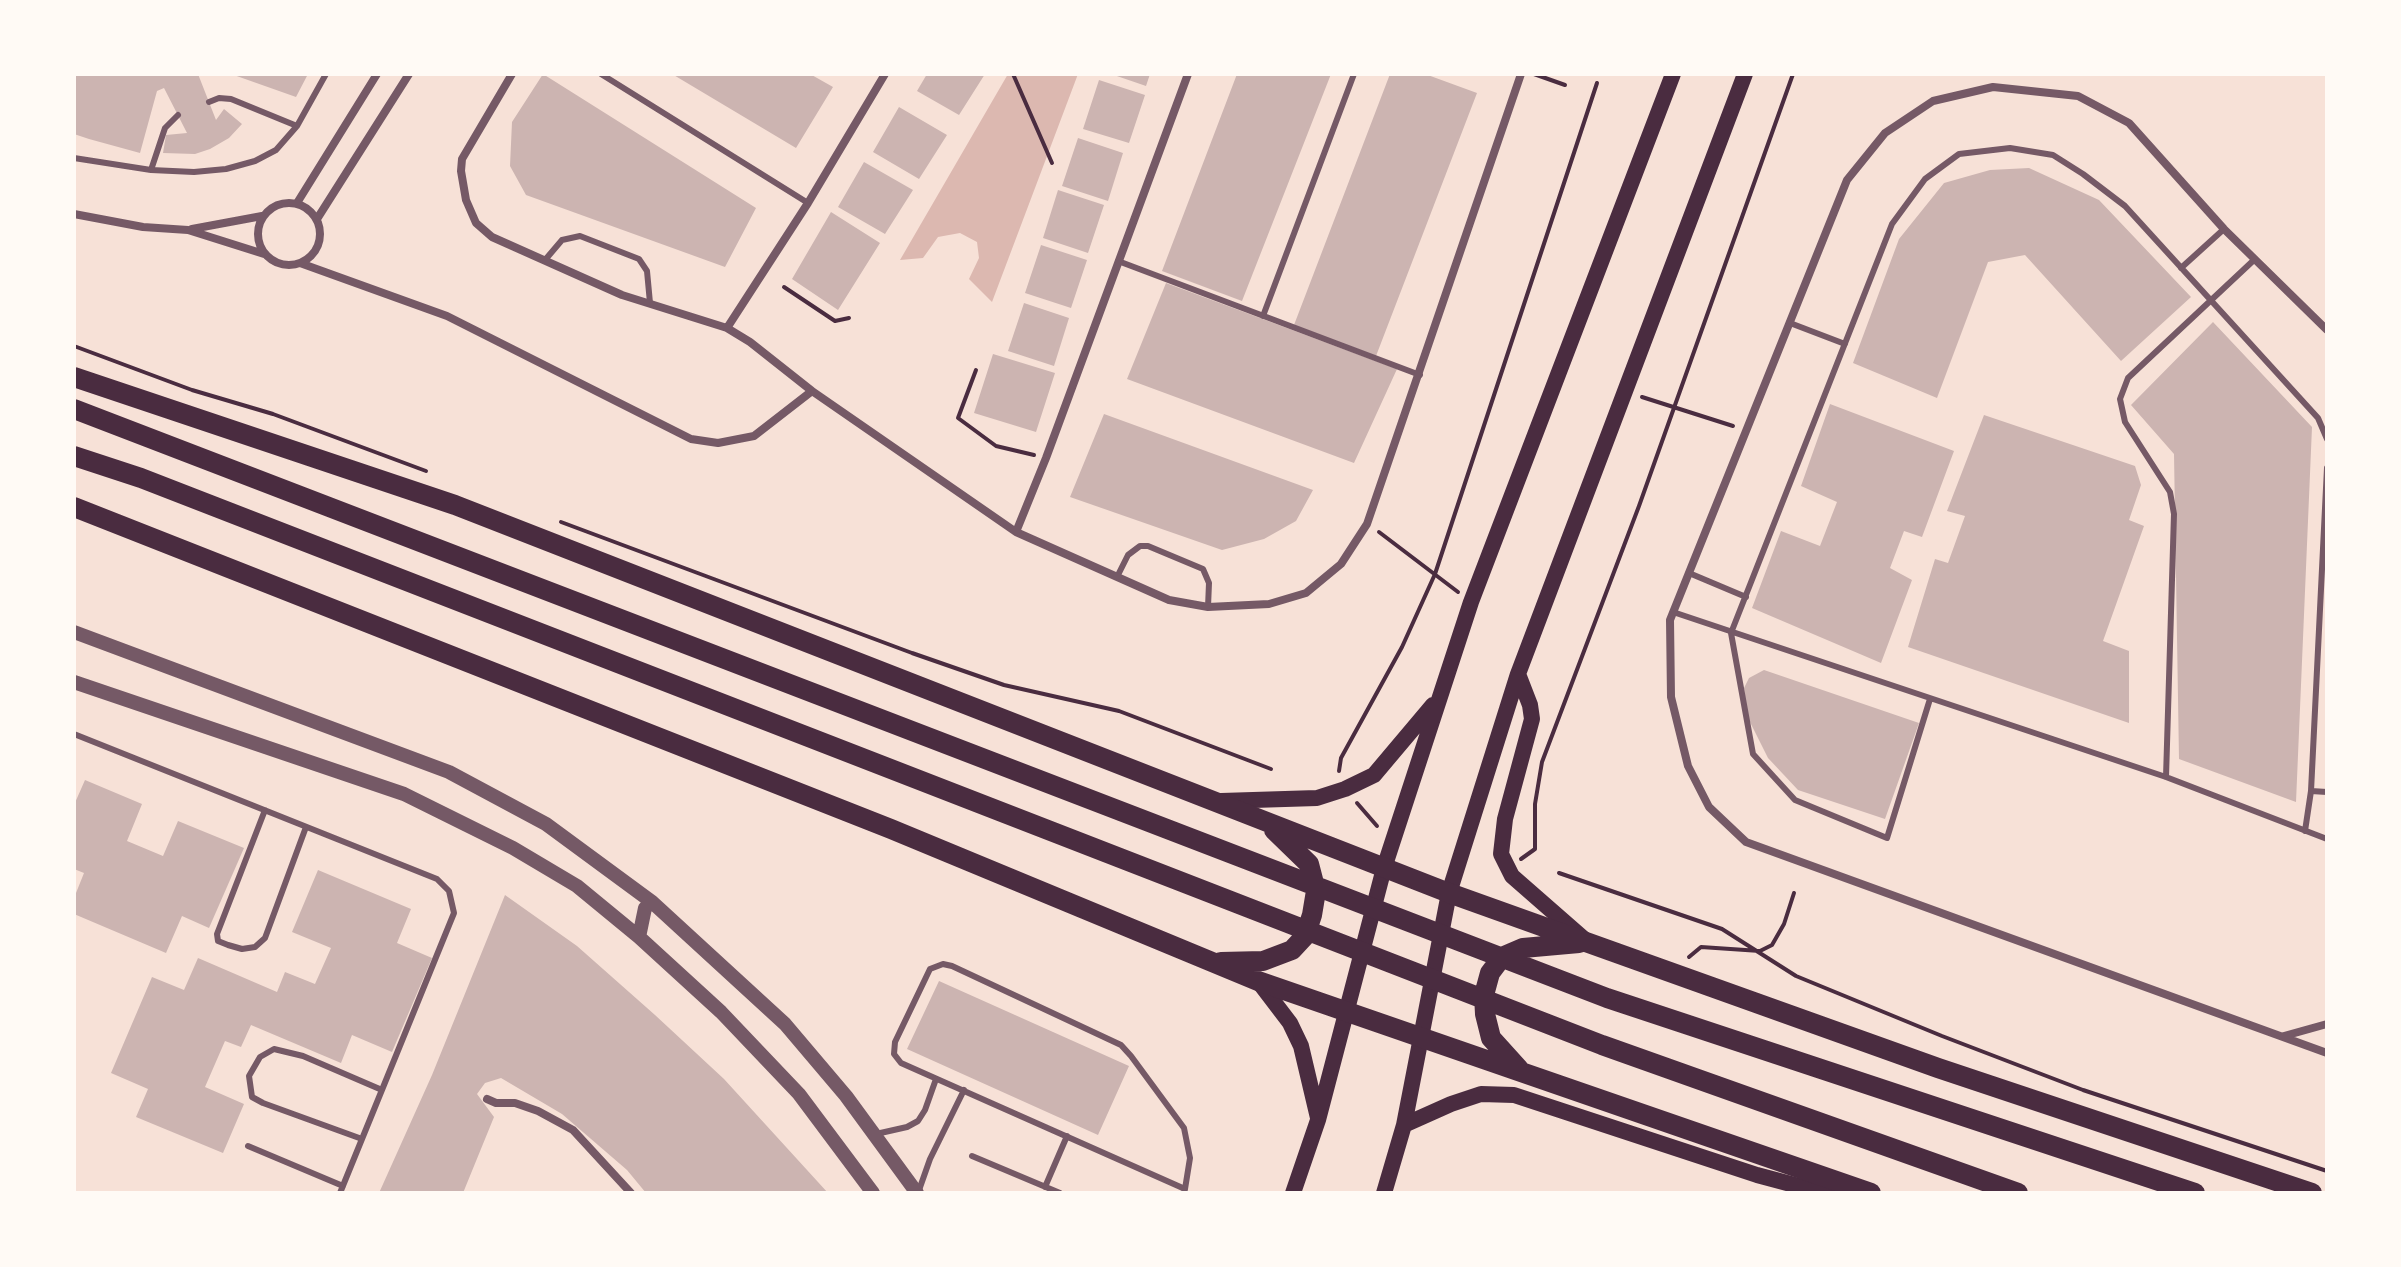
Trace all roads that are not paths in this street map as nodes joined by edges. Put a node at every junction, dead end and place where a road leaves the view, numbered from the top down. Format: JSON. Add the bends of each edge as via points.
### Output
{"nodes":[{"id":1,"x":326,"y":74,"type":"edge"},
{"id":2,"x":377,"y":74,"type":"edge"},
{"id":3,"x":409,"y":74,"type":"edge"},
{"id":4,"x":512,"y":74,"type":"edge"},
{"id":5,"x":601,"y":74,"type":"edge"},
{"id":6,"x":872,"y":74,"type":"edge"},
{"id":7,"x":1188,"y":74,"type":"edge"},
{"id":8,"x":1354,"y":74,"type":"edge"},
{"id":9,"x":1521,"y":74,"type":"edge"},
{"id":10,"x":1673,"y":74,"type":"edge"},
{"id":11,"x":1745,"y":74,"type":"edge"},
{"id":12,"x":883,"y":77,"type":"edge"},
{"id":13,"x":209,"y":102,"type":"dead end"},
{"id":14,"x":178,"y":115,"type":"dead end"},
{"id":15,"x":297,"y":126,"type":"junction"},
{"id":16,"x":74,"y":158,"type":"edge"},
{"id":17,"x":151,"y":170,"type":"junction"},
{"id":18,"x":297,"y":203,"type":"junction"},
{"id":19,"x":808,"y":203,"type":"junction"},
{"id":20,"x":74,"y":214,"type":"edge"},
{"id":21,"x":262,"y":216,"type":"junction"},
{"id":22,"x":317,"y":219,"type":"junction"},
{"id":23,"x":2224,"y":229,"type":"junction"},
{"id":24,"x":188,"y":230,"type":"junction"},
{"id":25,"x":264,"y":254,"type":"junction"},
{"id":26,"x":2255,"y":259,"type":"junction"},
{"id":27,"x":545,"y":260,"type":"junction"},
{"id":28,"x":1118,"y":261,"type":"junction"},
{"id":29,"x":300,"y":263,"type":"junction"},
{"id":30,"x":2181,"y":268,"type":"junction"},
{"id":31,"x":2210,"y":299,"type":"junction"},
{"id":32,"x":650,"y":303,"type":"junction"},
{"id":33,"x":1263,"y":316,"type":"junction"},
{"id":34,"x":1790,"y":323,"type":"junction"},
{"id":35,"x":727,"y":328,"type":"junction"},
{"id":36,"x":2327,"y":330,"type":"edge"},
{"id":37,"x":1845,"y":344,"type":"junction"},
{"id":38,"x":1420,"y":375,"type":"junction"},
{"id":39,"x":74,"y":377,"type":"edge"},
{"id":40,"x":812,"y":391,"type":"junction"},
{"id":41,"x":74,"y":409,"type":"edge"},
{"id":42,"x":2327,"y":439,"type":"edge"},
{"id":43,"x":74,"y":456,"type":"edge"},
{"id":44,"x":2327,"y":468,"type":"edge"},
{"id":45,"x":74,"y":507,"type":"edge"},
{"id":46,"x":1016,"y":532,"type":"junction"},
{"id":47,"x":1689,"y":573,"type":"junction"},
{"id":48,"x":1117,"y":577,"type":"junction"},
{"id":49,"x":1746,"y":597,"type":"junction"},
{"id":50,"x":1208,"y":607,"type":"junction"},
{"id":51,"x":1673,"y":612,"type":"junction"},
{"id":52,"x":1731,"y":633,"type":"junction"},
{"id":53,"x":76,"y":636,"type":"edge"},
{"id":54,"x":1518,"y":674,"type":"junction"},
{"id":55,"x":74,"y":682,"type":"edge"},
{"id":56,"x":1440,"y":697,"type":"junction"},
{"id":57,"x":1930,"y":699,"type":"junction"},
{"id":58,"x":74,"y":734,"type":"edge"},
{"id":59,"x":2166,"y":777,"type":"junction"},
{"id":60,"x":2311,"y":791,"type":"junction"},
{"id":61,"x":2327,"y":792,"type":"edge"},
{"id":62,"x":1212,"y":801,"type":"junction"},
{"id":63,"x":265,"y":810,"type":"junction"},
{"id":64,"x":1261,"y":820,"type":"junction"},
{"id":65,"x":306,"y":827,"type":"junction"},
{"id":66,"x":2305,"y":831,"type":"junction"},
{"id":67,"x":2327,"y":839,"type":"edge"},
{"id":68,"x":1384,"y":868,"type":"junction"},
{"id":69,"x":1449,"y":893,"type":"junction"},
{"id":70,"x":652,"y":902,"type":"junction"},
{"id":71,"x":639,"y":937,"type":"junction"},
{"id":72,"x":1588,"y":942,"type":"junction"},
{"id":73,"x":1213,"y":963,"type":"junction"},
{"id":74,"x":1258,"y":981,"type":"junction"},
{"id":75,"x":1348,"y":1012,"type":"junction"},
{"id":76,"x":2327,"y":1024,"type":"edge"},
{"id":77,"x":2283,"y":1036,"type":"junction"},
{"id":78,"x":1422,"y":1037,"type":"junction"},
{"id":79,"x":2327,"y":1053,"type":"edge"},
{"id":80,"x":1521,"y":1072,"type":"junction"},
{"id":81,"x":936,"y":1079,"type":"junction"},
{"id":82,"x":382,"y":1090,"type":"junction"},
{"id":83,"x":964,"y":1090,"type":"junction"},
{"id":84,"x":487,"y":1099,"type":"dead end"},
{"id":85,"x":1318,"y":1120,"type":"junction"},
{"id":86,"x":1404,"y":1125,"type":"junction"},
{"id":87,"x":876,"y":1134,"type":"junction"},
{"id":88,"x":1067,"y":1136,"type":"junction"},
{"id":89,"x":362,"y":1139,"type":"junction"},
{"id":90,"x":248,"y":1146,"type":"dead end"},
{"id":91,"x":972,"y":1156,"type":"dead end"},
{"id":92,"x":1045,"y":1187,"type":"junction"},
{"id":93,"x":341,"y":1189,"type":"edge"},
{"id":94,"x":1184,"y":1191,"type":"edge"},
{"id":95,"x":1870,"y":1192,"type":"edge"},
{"id":96,"x":631,"y":1193,"type":"edge"},
{"id":97,"x":873,"y":1193,"type":"edge"},
{"id":98,"x":918,"y":1193,"type":"edge"},
{"id":99,"x":1060,"y":1193,"type":"edge"},
{"id":100,"x":1293,"y":1193,"type":"edge"},
{"id":101,"x":1384,"y":1193,"type":"edge"},
{"id":102,"x":2018,"y":1193,"type":"edge"},
{"id":103,"x":2195,"y":1193,"type":"edge"},
{"id":104,"x":2312,"y":1193,"type":"edge"}],
"edges":[{"from":1,"to":15,"type":"lane"},
{"from":2,"to":18,"type":"street"},
{"from":3,"to":22,"type":"street"},
{"from":4,"to":27,"type":"street","via":[[462,159],[466,200],[476,223],[492,237]]},
{"from":5,"to":19,"type":"lane"},
{"from":6,"to":12,"type":"lane"},
{"from":7,"to":28,"type":"street"},
{"from":8,"to":33,"type":"lane"},
{"from":9,"to":38,"type":"street"},
{"from":10,"to":56,"type":"main road","via":[[1471,602]]},
{"from":11,"to":54,"type":"main road"},
{"from":12,"to":19,"type":"street"},
{"from":13,"to":15,"type":"lane","via":[[231,99]]},
{"from":14,"to":17,"type":"lane","via":[[165,128]]},
{"from":15,"to":17,"type":"lane","via":[[276,150],[255,161],[194,172]]},
{"from":16,"to":17,"type":"lane"},
{"from":18,"to":21,"type":"street","via":[[272,207]]},
{"from":18,"to":22,"type":"street"},
{"from":19,"to":35,"type":"street"},
{"from":20,"to":24,"type":"street"},
{"from":21,"to":24,"type":"street"},
{"from":21,"to":25,"type":"street","via":[[257,229]]},
{"from":22,"to":29,"type":"street","via":[[317,249]]},
{"from":23,"to":26,"type":"street"},
{"from":23,"to":30,"type":"lane"},
{"from":23,"to":34,"type":"street","via":[[2129,123],[2078,96],[1993,87],[1933,101],[1885,133],[1847,180]]},
{"from":24,"to":25,"type":"street"},
{"from":25,"to":29,"type":"street","via":[[287,266]]},
{"from":26,"to":31,"type":"lane"},
{"from":26,"to":36,"type":"street"},
{"from":27,"to":32,"type":"street"},
{"from":27,"to":32,"type":"lane","via":[[562,240],[580,236],[639,259],[647,271]]},
{"from":28,"to":33,"type":"lane"},
{"from":28,"to":46,"type":"street"},
{"from":29,"to":40,"type":"street","via":[[447,316],[691,439],[718,443],[754,436]]},
{"from":30,"to":31,"type":"lane"},
{"from":30,"to":37,"type":"lane","via":[[2125,206],[2053,155],[2010,148],[1959,154],[1925,179],[1892,224]]},
{"from":31,"to":42,"type":"lane","via":[[2318,418]]},
{"from":31,"to":59,"type":"lane","via":[[2128,378],[2120,399],[2125,422],[2170,492],[2174,514]]},
{"from":32,"to":35,"type":"street"},
{"from":33,"to":38,"type":"lane"},
{"from":34,"to":37,"type":"lane"},
{"from":34,"to":47,"type":"street"},
{"from":35,"to":40,"type":"street"},
{"from":37,"to":49,"type":"lane"},
{"from":38,"to":50,"type":"street","via":[[1367,524],[1341,564],[1306,593],[1269,604]]},
{"from":39,"to":62,"type":"main road","via":[[455,505]]},
{"from":40,"to":46,"type":"street"},
{"from":41,"to":103,"type":"main road","via":[[1607,998]]},
{"from":43,"to":102,"type":"main road","via":[[156,483],[1602,1045]]},
{"from":44,"to":60,"type":"lane"},
{"from":45,"to":73,"type":"main road","via":[[891,829]]},
{"from":46,"to":48,"type":"street"},
{"from":47,"to":49,"type":"lane"},
{"from":47,"to":51,"type":"street"},
{"from":48,"to":50,"type":"street","via":[[1169,600]]},
{"from":48,"to":50,"type":"lane","via":[[1128,555],[1148,546],[1203,569],[1209,583]]},
{"from":49,"to":52,"type":"lane"},
{"from":51,"to":52,"type":"lane"},
{"from":51,"to":77,"type":"street","via":[[1671,697],[1688,766],[1709,807],[1746,842]]},
{"from":52,"to":57,"type":"lane"},
{"from":52,"to":57,"type":"lane","via":[[1753,754],[1795,800],[1887,838]]},
{"from":53,"to":70,"type":"street","via":[[449,772],[546,824]]},
{"from":54,"to":69,"type":"main road"},
{"from":54,"to":72,"type":"main road","via":[[1532,719],[1501,854],[1512,876]]},
{"from":55,"to":71,"type":"street","via":[[404,794],[577,886]]},
{"from":56,"to":62,"type":"main road","via":[[1374,775],[1345,789],[1317,798]]},
{"from":56,"to":68,"type":"main road"},
{"from":57,"to":59,"type":"lane"},
{"from":58,"to":63,"type":"lane"},
{"from":59,"to":66,"type":"lane"},
{"from":60,"to":61,"type":"lane"},
{"from":60,"to":66,"type":"lane"},
{"from":62,"to":64,"type":"main road"},
{"from":63,"to":65,"type":"lane"},
{"from":63,"to":65,"type":"lane","via":[[218,941],[242,949],[265,938]]},
{"from":64,"to":68,"type":"main road"},
{"from":64,"to":73,"type":"main road","via":[[1309,864],[1316,891],[1305,936],[1292,950],[1263,961]]},
{"from":65,"to":82,"type":"lane","via":[[437,879],[449,891],[454,913]]},
{"from":66,"to":67,"type":"lane"},
{"from":68,"to":69,"type":"main road"},
{"from":68,"to":75,"type":"main road"},
{"from":69,"to":72,"type":"main road"},
{"from":69,"to":78,"type":"main road"},
{"from":70,"to":71,"type":"street","via":[[645,908]]},
{"from":70,"to":87,"type":"street","via":[[785,1024]]},
{"from":71,"to":97,"type":"street","via":[[799,1094]]},
{"from":72,"to":80,"type":"main road","via":[[1523,948],[1502,957],[1490,973],[1484,995],[1491,1038]]},
{"from":72,"to":104,"type":"main road","via":[[1938,1068]]},
{"from":73,"to":74,"type":"main road"},
{"from":74,"to":75,"type":"main road"},
{"from":74,"to":85,"type":"main road","via":[[1301,1046]]},
{"from":75,"to":78,"type":"main road"},
{"from":75,"to":85,"type":"main road"},
{"from":76,"to":77,"type":"street"},
{"from":77,"to":79,"type":"street"},
{"from":78,"to":80,"type":"main road"},
{"from":78,"to":86,"type":"main road"},
{"from":80,"to":95,"type":"main road"},
{"from":81,"to":83,"type":"lane"},
{"from":81,"to":87,"type":"lane","via":[[918,1121]]},
{"from":81,"to":94,"type":"lane","via":[[901,1063],[894,1047],[925,976],[943,964],[1121,1045],[1184,1128],[1190,1158]]},
{"from":82,"to":89,"type":"lane"},
{"from":82,"to":89,"type":"lane","via":[[274,1049],[260,1057],[249,1076],[252,1097]]},
{"from":83,"to":88,"type":"lane"},
{"from":83,"to":98,"type":"lane"},
{"from":84,"to":96,"type":"street","via":[[538,1111],[573,1130]]},
{"from":85,"to":100,"type":"main road"},
{"from":86,"to":95,"type":"main road","via":[[1481,1094],[1514,1095],[1757,1175],[1817,1191]]},
{"from":86,"to":101,"type":"main road"},
{"from":87,"to":98,"type":"street"},
{"from":88,"to":92,"type":"lane"},
{"from":88,"to":94,"type":"lane"},
{"from":89,"to":93,"type":"lane"},
{"from":90,"to":93,"type":"lane"},
{"from":91,"to":92,"type":"lane"},
{"from":92,"to":99,"type":"lane"}]}
